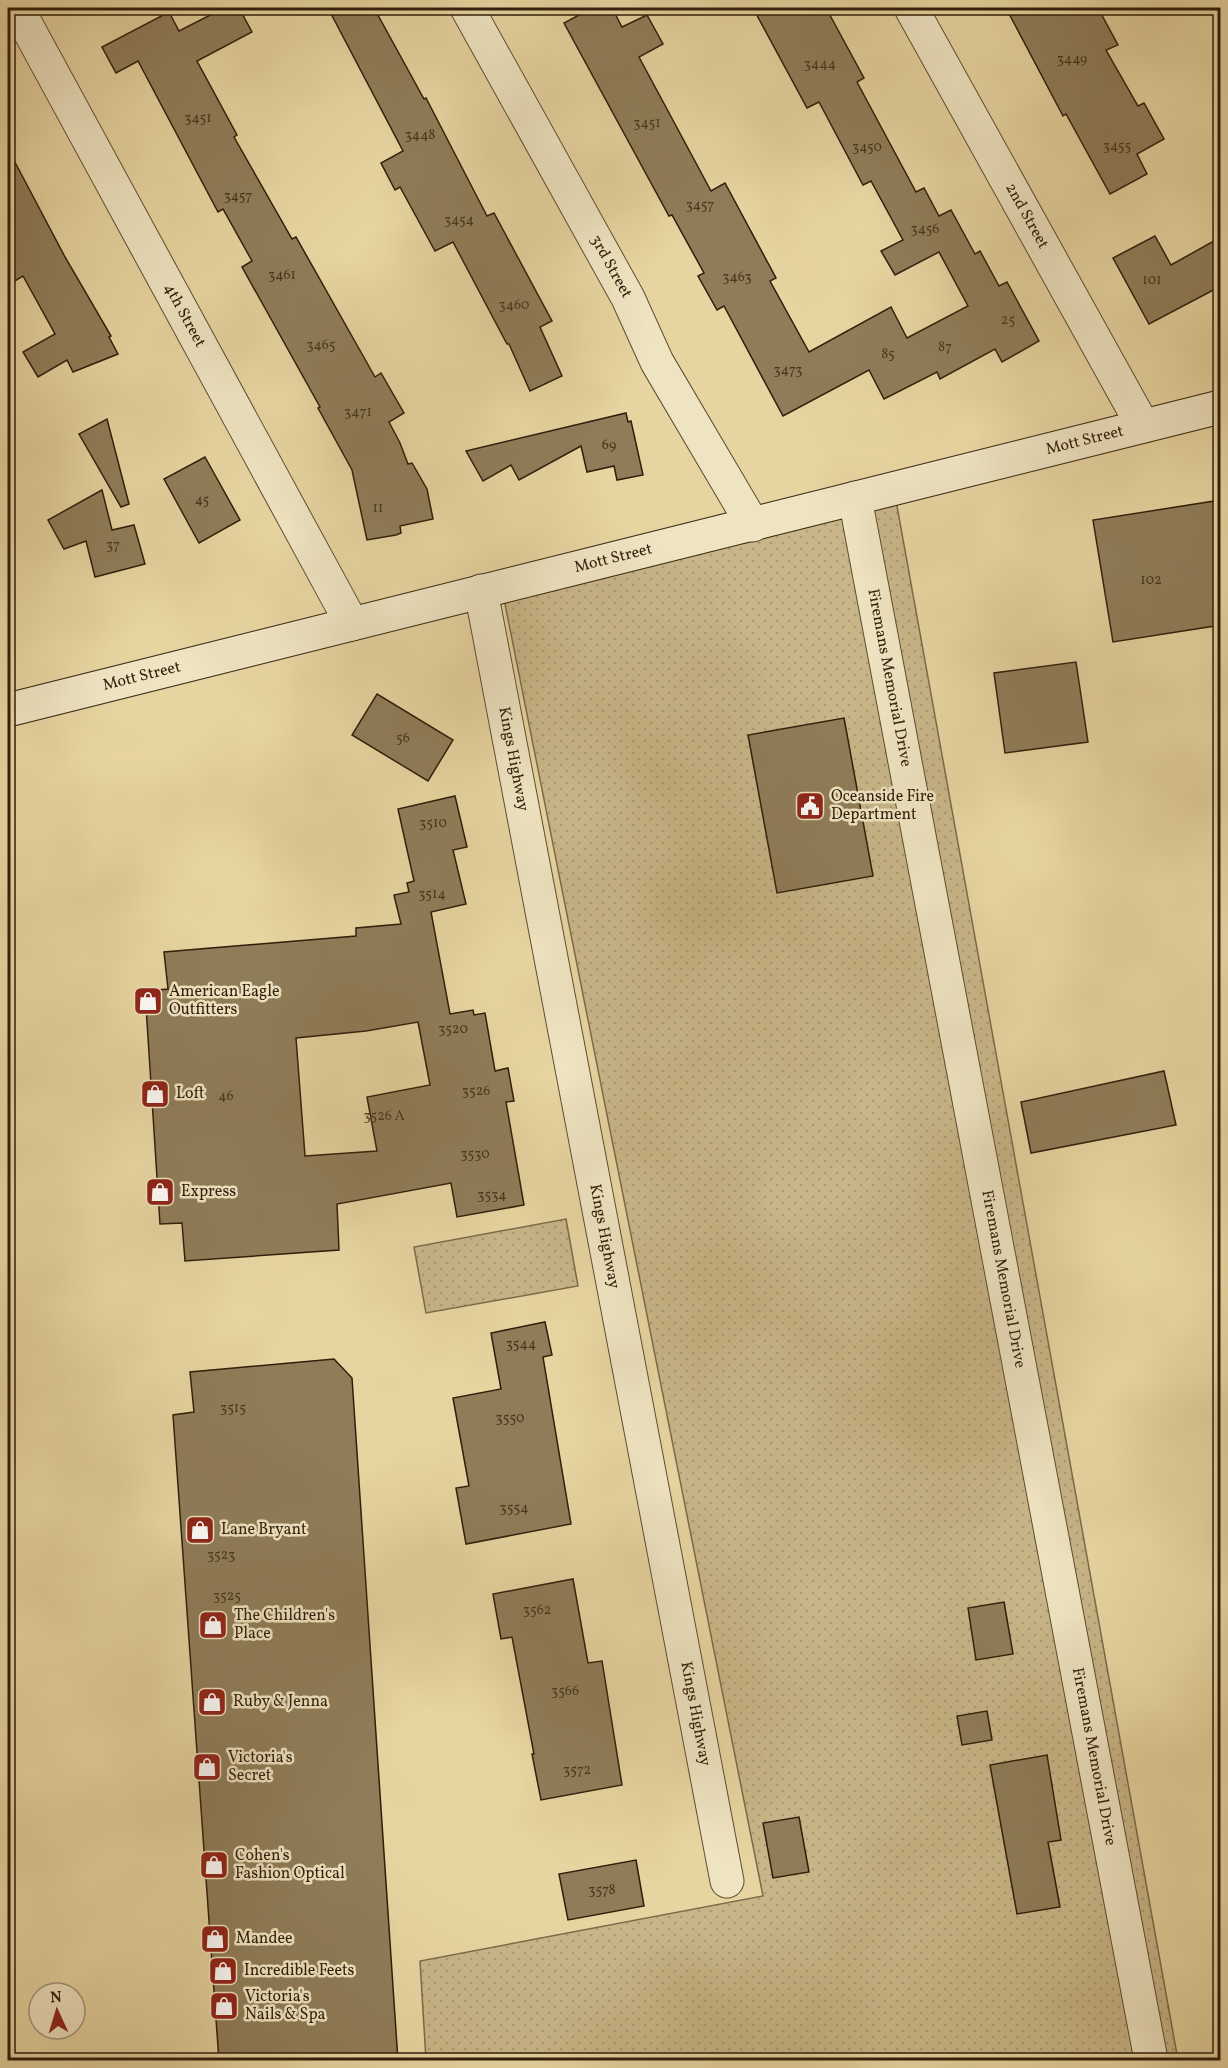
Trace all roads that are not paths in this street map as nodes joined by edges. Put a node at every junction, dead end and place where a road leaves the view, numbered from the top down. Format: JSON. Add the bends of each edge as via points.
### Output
{"nodes":[{"id":1,"x":17,"y":8,"type":"edge"},
{"id":2,"x":467,"y":8,"type":"edge"},
{"id":3,"x":911,"y":8,"type":"edge"},
{"id":4,"x":1221,"y":407,"type":"edge"},
{"id":5,"x":1143,"y":426,"type":"junction"},
{"id":6,"x":855,"y":498,"type":"junction"},
{"id":7,"x":753,"y":525,"type":"junction"},
{"id":8,"x":481,"y":591,"type":"junction"},
{"id":9,"x":352,"y":624,"type":"junction"},
{"id":10,"x":8,"y":710,"type":"edge"},
{"id":11,"x":727,"y":1881,"type":"dead end"},
{"id":12,"x":1151,"y":2061,"type":"edge"}],
"edges":[{"from":1,"to":9,"type":"street","name":"4th Street"},
{"from":2,"to":7,"type":"street","name":"3rd Street","via":[[628,298],[657,362]]},
{"from":3,"to":5,"type":"street","name":"2nd Street"},
{"from":4,"to":5,"type":"street","name":"Mott Street"},
{"from":5,"to":6,"type":"street","name":"Mott Street"},
{"from":6,"to":7,"type":"street","name":"Mott Street"},
{"from":6,"to":12,"type":"street","name":"Firemans Memorial Drive"},
{"from":7,"to":8,"type":"street","name":"Mott Street"},
{"from":8,"to":9,"type":"street","name":"Mott Street"},
{"from":8,"to":11,"type":"street","name":"Kings Highway"},
{"from":9,"to":10,"type":"street","name":"Mott Street"}]}
